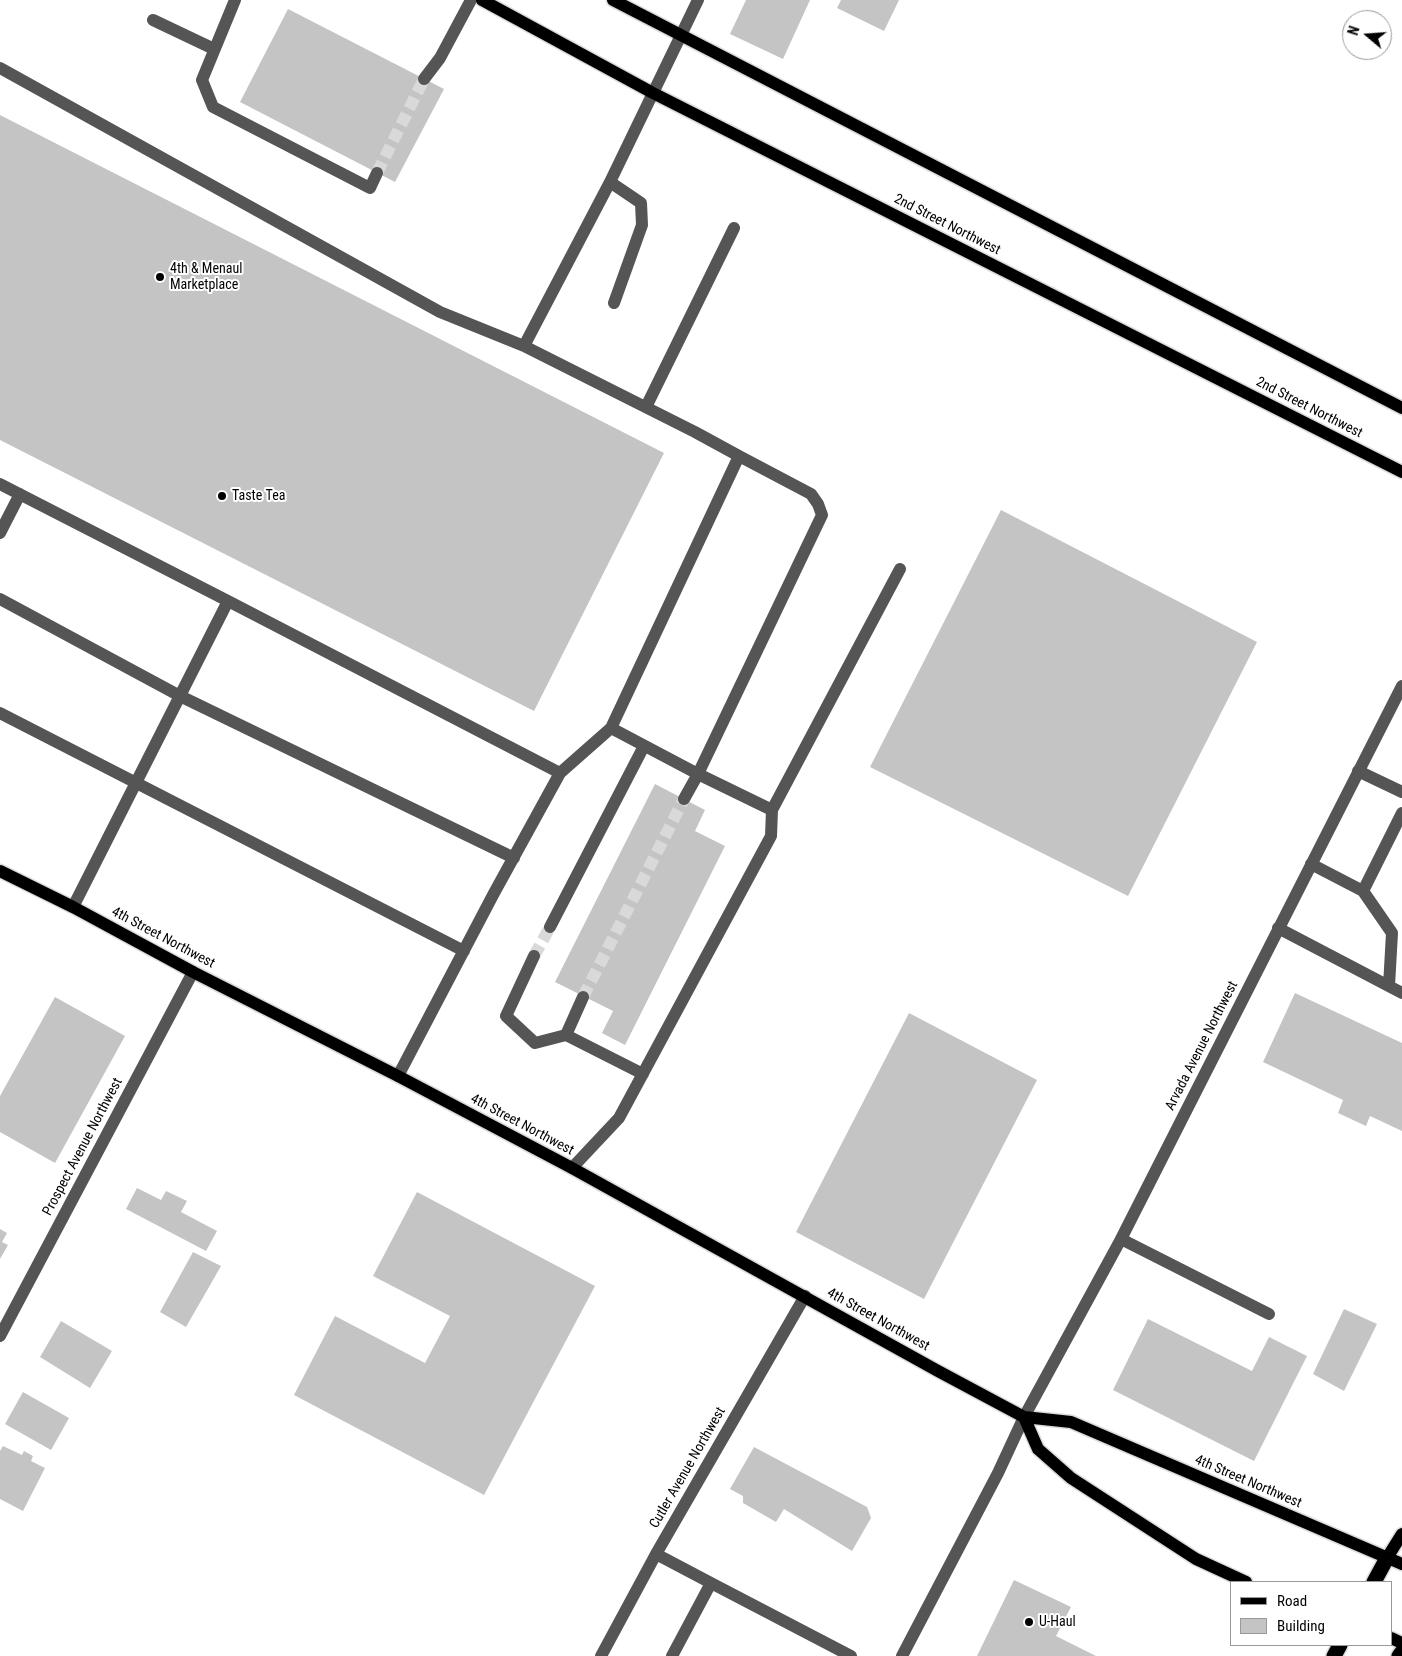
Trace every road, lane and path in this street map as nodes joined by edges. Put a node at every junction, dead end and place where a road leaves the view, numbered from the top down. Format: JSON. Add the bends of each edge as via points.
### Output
{"nodes":[{"id":1,"x":235,"y":0,"type":"edge"},
{"id":2,"x":471,"y":0,"type":"edge"},
{"id":3,"x":482,"y":0,"type":"edge"},
{"id":4,"x":614,"y":0,"type":"edge"},
{"id":5,"x":698,"y":0,"type":"edge"},
{"id":6,"x":153,"y":20,"type":"dead end"},
{"id":7,"x":681,"y":34,"type":"junction"},
{"id":8,"x":214,"y":49,"type":"junction"},
{"id":9,"x":0,"y":68,"type":"edge"},
{"id":10,"x":424,"y":79,"type":"tunnel mouth"},
{"id":11,"x":653,"y":93,"type":"junction"},
{"id":12,"x":377,"y":173,"type":"tunnel mouth"},
{"id":13,"x":610,"y":182,"type":"junction"},
{"id":14,"x":734,"y":228,"type":"dead end"},
{"id":15,"x":614,"y":303,"type":"dead end"},
{"id":16,"x":524,"y":346,"type":"junction"},
{"id":17,"x":646,"y":407,"type":"junction"},
{"id":18,"x":1402,"y":408,"type":"edge"},
{"id":19,"x":740,"y":456,"type":"junction"},
{"id":20,"x":1402,"y":472,"type":"edge"},
{"id":21,"x":0,"y":484,"type":"edge"},
{"id":22,"x":20,"y":494,"type":"junction"},
{"id":23,"x":0,"y":533,"type":"edge"},
{"id":24,"x":900,"y":569,"type":"dead end"},
{"id":25,"x":0,"y":599,"type":"edge"},
{"id":26,"x":228,"y":601,"type":"junction"},
{"id":27,"x":1402,"y":686,"type":"edge"},
{"id":28,"x":180,"y":696,"type":"junction"},
{"id":29,"x":0,"y":713,"type":"edge"},
{"id":30,"x":611,"y":728,"type":"junction"},
{"id":31,"x":644,"y":746,"type":"junction"},
{"id":32,"x":1358,"y":771,"type":"junction"},
{"id":33,"x":560,"y":773,"type":"junction"},
{"id":34,"x":698,"y":774,"type":"junction"},
{"id":35,"x":136,"y":783,"type":"junction"},
{"id":36,"x":1402,"y":792,"type":"edge"},
{"id":37,"x":684,"y":799,"type":"tunnel mouth"},
{"id":38,"x":772,"y":810,"type":"junction"},
{"id":39,"x":1402,"y":813,"type":"edge"},
{"id":40,"x":514,"y":858,"type":"junction"},
{"id":41,"x":1311,"y":864,"type":"junction"},
{"id":42,"x":0,"y":870,"type":"edge"},
{"id":43,"x":1363,"y":891,"type":"junction"},
{"id":44,"x":73,"y":908,"type":"junction"},
{"id":45,"x":550,"y":927,"type":"tunnel mouth"},
{"id":46,"x":1278,"y":928,"type":"junction"},
{"id":47,"x":464,"y":951,"type":"junction"},
{"id":48,"x":534,"y":956,"type":"tunnel mouth"},
{"id":49,"x":193,"y":972,"type":"junction"},
{"id":50,"x":1389,"y":986,"type":"junction"},
{"id":51,"x":1402,"y":993,"type":"edge"},
{"id":52,"x":584,"y":997,"type":"tunnel mouth"},
{"id":53,"x":566,"y":1035,"type":"junction"},
{"id":54,"x":643,"y":1074,"type":"junction"},
{"id":55,"x":398,"y":1076,"type":"junction"},
{"id":56,"x":572,"y":1168,"type":"junction"},
{"id":57,"x":1121,"y":1239,"type":"junction"},
{"id":58,"x":805,"y":1296,"type":"junction"},
{"id":59,"x":1270,"y":1314,"type":"dead end"},
{"id":60,"x":0,"y":1336,"type":"edge"},
{"id":61,"x":1024,"y":1418,"type":"junction"},
{"id":62,"x":1402,"y":1534,"type":"edge"},
{"id":63,"x":656,"y":1554,"type":"junction"},
{"id":64,"x":1387,"y":1558,"type":"junction"},
{"id":65,"x":1402,"y":1564,"type":"edge"},
{"id":66,"x":1244,"y":1581,"type":"edge"},
{"id":67,"x":1375,"y":1581,"type":"edge"},
{"id":68,"x":711,"y":1582,"type":"junction"},
{"id":69,"x":1402,"y":1652,"type":"edge"},
{"id":70,"x":601,"y":1656,"type":"edge"},
{"id":71,"x":672,"y":1656,"type":"edge"},
{"id":72,"x":852,"y":1656,"type":"edge"},
{"id":73,"x":902,"y":1656,"type":"edge"},
{"id":74,"x":1399,"y":1656,"type":"edge"}],
"edges":[{"from":1,"to":8,"type":"street"},
{"from":2,"to":10,"type":"street","via":[[440,58]]},
{"from":3,"to":11,"type":"main road","name":"2nd Street Northwest"},
{"from":4,"to":7,"type":"main road"},
{"from":5,"to":7,"type":"street"},
{"from":6,"to":8,"type":"street"},
{"from":7,"to":11,"type":"street"},
{"from":7,"to":18,"type":"main road"},
{"from":8,"to":12,"type":"street","via":[[202,80],[213,107],[370,188]]},
{"from":9,"to":16,"type":"street","via":[[440,312]]},
{"from":11,"to":13,"type":"street"},
{"from":11,"to":20,"type":"main road","name":"2nd Street Northwest"},
{"from":13,"to":15,"type":"street","via":[[641,203],[642,225]]},
{"from":13,"to":16,"type":"street"},
{"from":14,"to":17,"type":"street"},
{"from":16,"to":17,"type":"street"},
{"from":17,"to":19,"type":"street"},
{"from":19,"to":30,"type":"street"},
{"from":19,"to":34,"type":"street","via":[[811,494],[822,516]]},
{"from":21,"to":22,"type":"street"},
{"from":22,"to":23,"type":"street"},
{"from":22,"to":26,"type":"street"},
{"from":24,"to":38,"type":"street"},
{"from":25,"to":28,"type":"street"},
{"from":26,"to":28,"type":"street"},
{"from":26,"to":33,"type":"street"},
{"from":27,"to":32,"type":"street","name":"Arvada Avenue Northwest"},
{"from":28,"to":35,"type":"street"},
{"from":28,"to":40,"type":"street"},
{"from":29,"to":35,"type":"street"},
{"from":30,"to":31,"type":"street"},
{"from":30,"to":33,"type":"street"},
{"from":31,"to":34,"type":"street"},
{"from":31,"to":45,"type":"street"},
{"from":32,"to":36,"type":"street"},
{"from":32,"to":41,"type":"street","name":"Arvada Avenue Northwest"},
{"from":33,"to":40,"type":"street"},
{"from":34,"to":37,"type":"street"},
{"from":34,"to":38,"type":"street"},
{"from":35,"to":44,"type":"street"},
{"from":35,"to":47,"type":"street"},
{"from":38,"to":54,"type":"street","via":[[771,836]]},
{"from":39,"to":43,"type":"street"},
{"from":40,"to":47,"type":"street"},
{"from":41,"to":43,"type":"street"},
{"from":41,"to":46,"type":"street","name":"Arvada Avenue Northwest"},
{"from":42,"to":44,"type":"main road","name":"4th Street Northwest"},
{"from":43,"to":50,"type":"street","via":[[1392,932]]},
{"from":44,"to":49,"type":"main road","name":"4th Street Northwest"},
{"from":46,"to":50,"type":"street"},
{"from":46,"to":57,"type":"street","name":"Arvada Avenue Northwest"},
{"from":47,"to":55,"type":"street"},
{"from":48,"to":53,"type":"street","via":[[506,1016],[535,1043]]},
{"from":49,"to":55,"type":"main road","name":"4th Street Northwest"},
{"from":49,"to":60,"type":"street","name":"Prospect Avenue Northwest"},
{"from":50,"to":51,"type":"street"},
{"from":52,"to":53,"type":"street"},
{"from":53,"to":54,"type":"street"},
{"from":54,"to":56,"type":"street","via":[[619,1118]]},
{"from":55,"to":56,"type":"main road","name":"4th Street Northwest"},
{"from":56,"to":58,"type":"main road","name":"4th Street Northwest"},
{"from":57,"to":59,"type":"street"},
{"from":57,"to":61,"type":"street","name":"Arvada Avenue Northwest"},
{"from":58,"to":61,"type":"main road","name":"4th Street Northwest"},
{"from":58,"to":63,"type":"street","name":"Cutler Avenue Northwest"},
{"from":61,"to":64,"type":"main road","name":"4th Street Northwest","via":[[1071,1422]]},
{"from":61,"to":66,"type":"main road","via":[[1038,1450],[1071,1478],[1196,1560]]},
{"from":61,"to":73,"type":"street","name":"Arvada Avenue Northwest"},
{"from":62,"to":64,"type":"main road"},
{"from":63,"to":68,"type":"street"},
{"from":63,"to":70,"type":"street","name":"Cutler Avenue Northwest"},
{"from":64,"to":65,"type":"main road","name":"4th Street Northwest"},
{"from":64,"to":67,"type":"highway"},
{"from":68,"to":71,"type":"street"},
{"from":68,"to":72,"type":"street"},
{"from":69,"to":74,"type":"highway"}]}
